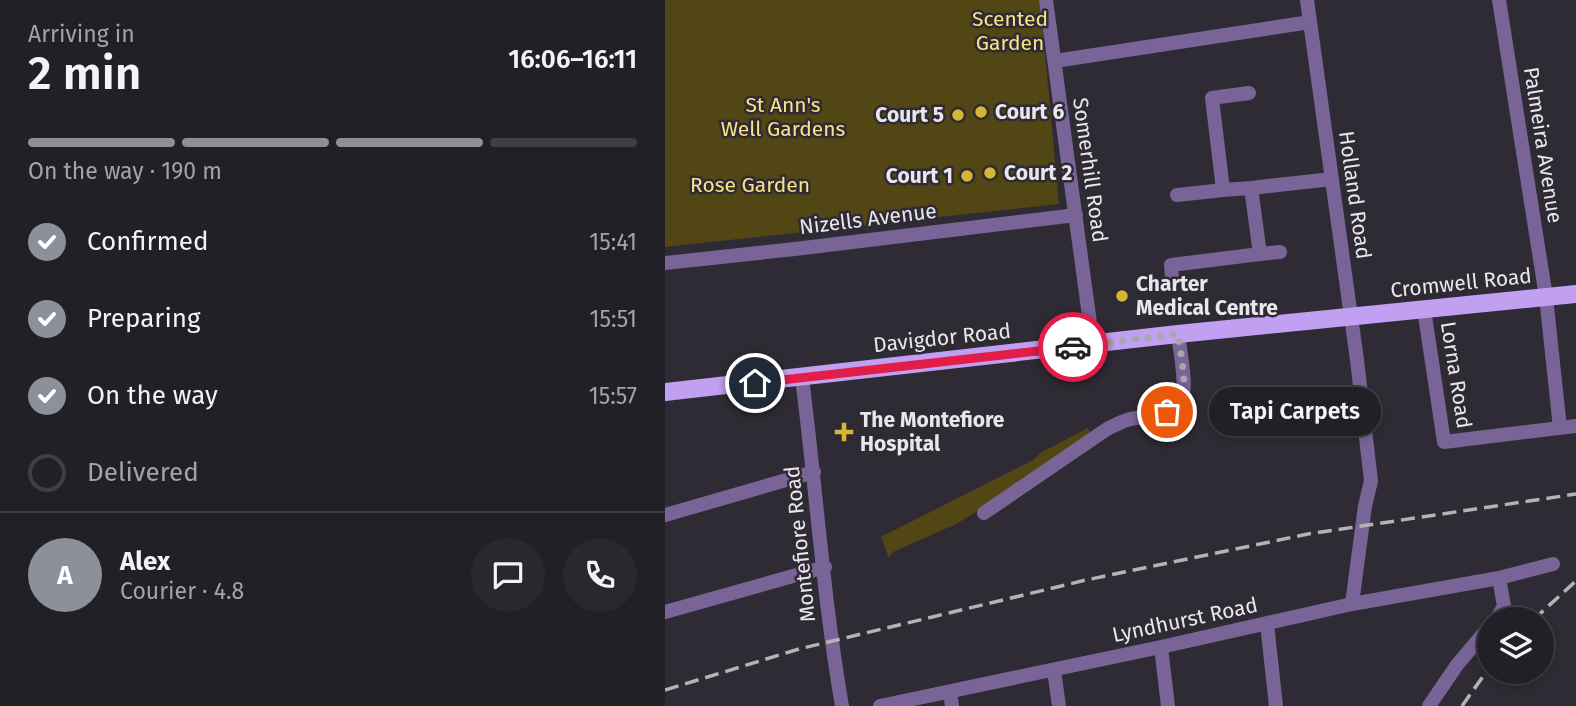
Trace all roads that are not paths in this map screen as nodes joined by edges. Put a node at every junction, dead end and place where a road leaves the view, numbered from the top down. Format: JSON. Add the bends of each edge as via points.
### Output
{"nodes":[{"id":1,"x":1046,"y":0,"type":"edge"},
{"id":2,"x":1307,"y":0,"type":"edge"},
{"id":3,"x":1499,"y":0,"type":"edge"},
{"id":4,"x":1310,"y":22,"type":"junction"},
{"id":5,"x":1055,"y":61,"type":"junction"},
{"id":6,"x":1249,"y":93,"type":"dead end"},
{"id":7,"x":1332,"y":179,"type":"junction"},
{"id":8,"x":1251,"y":187,"type":"junction"},
{"id":9,"x":1223,"y":190,"type":"junction"},
{"id":10,"x":1177,"y":195,"type":"dead end"},
{"id":11,"x":1076,"y":215,"type":"junction"},
{"id":12,"x":1280,"y":252,"type":"dead end"},
{"id":13,"x":1260,"y":254,"type":"junction"},
{"id":14,"x":665,"y":262,"type":"edge"},
{"id":15,"x":1172,"y":278,"type":"dead end"},
{"id":16,"x":1576,"y":294,"type":"edge"},
{"id":17,"x":1546,"y":297,"type":"junction"},
{"id":18,"x":1424,"y":309,"type":"junction"},
{"id":19,"x":1350,"y":316,"type":"junction"},
{"id":20,"x":1178,"y":334,"type":"junction"},
{"id":21,"x":1093,"y":345,"type":"junction"},
{"id":22,"x":802,"y":378,"type":"junction"},
{"id":23,"x":665,"y":392,"type":"edge"},
{"id":24,"x":1576,"y":426,"type":"edge"},
{"id":25,"x":1560,"y":428,"type":"junction"},
{"id":26,"x":814,"y":472,"type":"junction"},
{"id":27,"x":984,"y":513,"type":"dead end"},
{"id":28,"x":665,"y":515,"type":"edge"},
{"id":29,"x":1553,"y":564,"type":"dead end"},
{"id":30,"x":824,"y":567,"type":"junction"},
{"id":31,"x":1499,"y":578,"type":"junction"},
{"id":32,"x":1352,"y":604,"type":"junction"},
{"id":33,"x":1503,"y":607,"type":"edge"},
{"id":34,"x":665,"y":612,"type":"edge"},
{"id":35,"x":1267,"y":624,"type":"junction"},
{"id":36,"x":1477,"y":641,"type":"edge"},
{"id":37,"x":1161,"y":647,"type":"junction"},
{"id":38,"x":1054,"y":670,"type":"junction"},
{"id":39,"x":951,"y":699,"type":"edge"},
{"id":40,"x":842,"y":706,"type":"edge"},
{"id":41,"x":880,"y":706,"type":"edge"},
{"id":42,"x":1059,"y":706,"type":"edge"},
{"id":43,"x":1168,"y":706,"type":"edge"},
{"id":44,"x":1276,"y":706,"type":"edge"},
{"id":45,"x":1429,"y":706,"type":"edge"}],
"edges":[{"from":1,"to":5,"type":"street","name":"Somerhill Road"},
{"from":2,"to":4,"type":"street","name":"Holland Road"},
{"from":3,"to":17,"type":"street","name":"Palmeira Avenue"},
{"from":4,"to":5,"type":"street"},
{"from":4,"to":7,"type":"street","name":"Holland Road"},
{"from":5,"to":11,"type":"street","name":"Somerhill Road"},
{"from":6,"to":9,"type":"street","via":[[1212,98]]},
{"from":7,"to":8,"type":"street"},
{"from":7,"to":19,"type":"street","name":"Holland Road"},
{"from":8,"to":9,"type":"street"},
{"from":8,"to":13,"type":"street"},
{"from":9,"to":10,"type":"street"},
{"from":11,"to":14,"type":"street","name":"Nizells Avenue"},
{"from":11,"to":21,"type":"street","name":"Somerhill Road"},
{"from":12,"to":13,"type":"street"},
{"from":13,"to":15,"type":"street","via":[[1171,265]]},
{"from":16,"to":17,"type":"main road","name":"Cromwell Road"},
{"from":17,"to":18,"type":"main road","name":"Cromwell Road"},
{"from":17,"to":25,"type":"street","name":"Palmeira Avenue"},
{"from":18,"to":19,"type":"main road","name":"Cromwell Road"},
{"from":18,"to":25,"type":"street","name":"Lorna Road","via":[[1444,442]]},
{"from":19,"to":20,"type":"main road","name":"Davigdor Road"},
{"from":19,"to":32,"type":"street","name":"Holland Road","via":[[1371,481]]},
{"from":20,"to":21,"type":"main road","name":"Davigdor Road"},
{"from":20,"to":27,"type":"street","via":[[1183,384],[1182,401],[1176,408],[1107,429]]},
{"from":21,"to":22,"type":"main road","name":"Davigdor Road"},
{"from":22,"to":23,"type":"main road","name":"Davigdor Road"},
{"from":22,"to":26,"type":"street","name":"Montefiore Road"},
{"from":24,"to":25,"type":"street","name":"Lorna Road"},
{"from":26,"to":28,"type":"street"},
{"from":26,"to":30,"type":"street","name":"Montefiore Road"},
{"from":29,"to":31,"type":"street","name":"Lyndhurst Road"},
{"from":30,"to":34,"type":"street"},
{"from":30,"to":40,"type":"street","name":"Montefiore Road"},
{"from":31,"to":32,"type":"street","name":"Lyndhurst Road"},
{"from":31,"to":33,"type":"street"},
{"from":32,"to":35,"type":"street","name":"Lyndhurst Road"},
{"from":35,"to":37,"type":"street","name":"Lyndhurst Road"},
{"from":35,"to":44,"type":"street"},
{"from":36,"to":45,"type":"street"},
{"from":37,"to":38,"type":"street","name":"Lyndhurst Road"},
{"from":37,"to":43,"type":"street"},
{"from":38,"to":39,"type":"street","name":"Lyndhurst Road"},
{"from":38,"to":42,"type":"street"},
{"from":39,"to":41,"type":"street","name":"Lyndhurst Road"}]}
